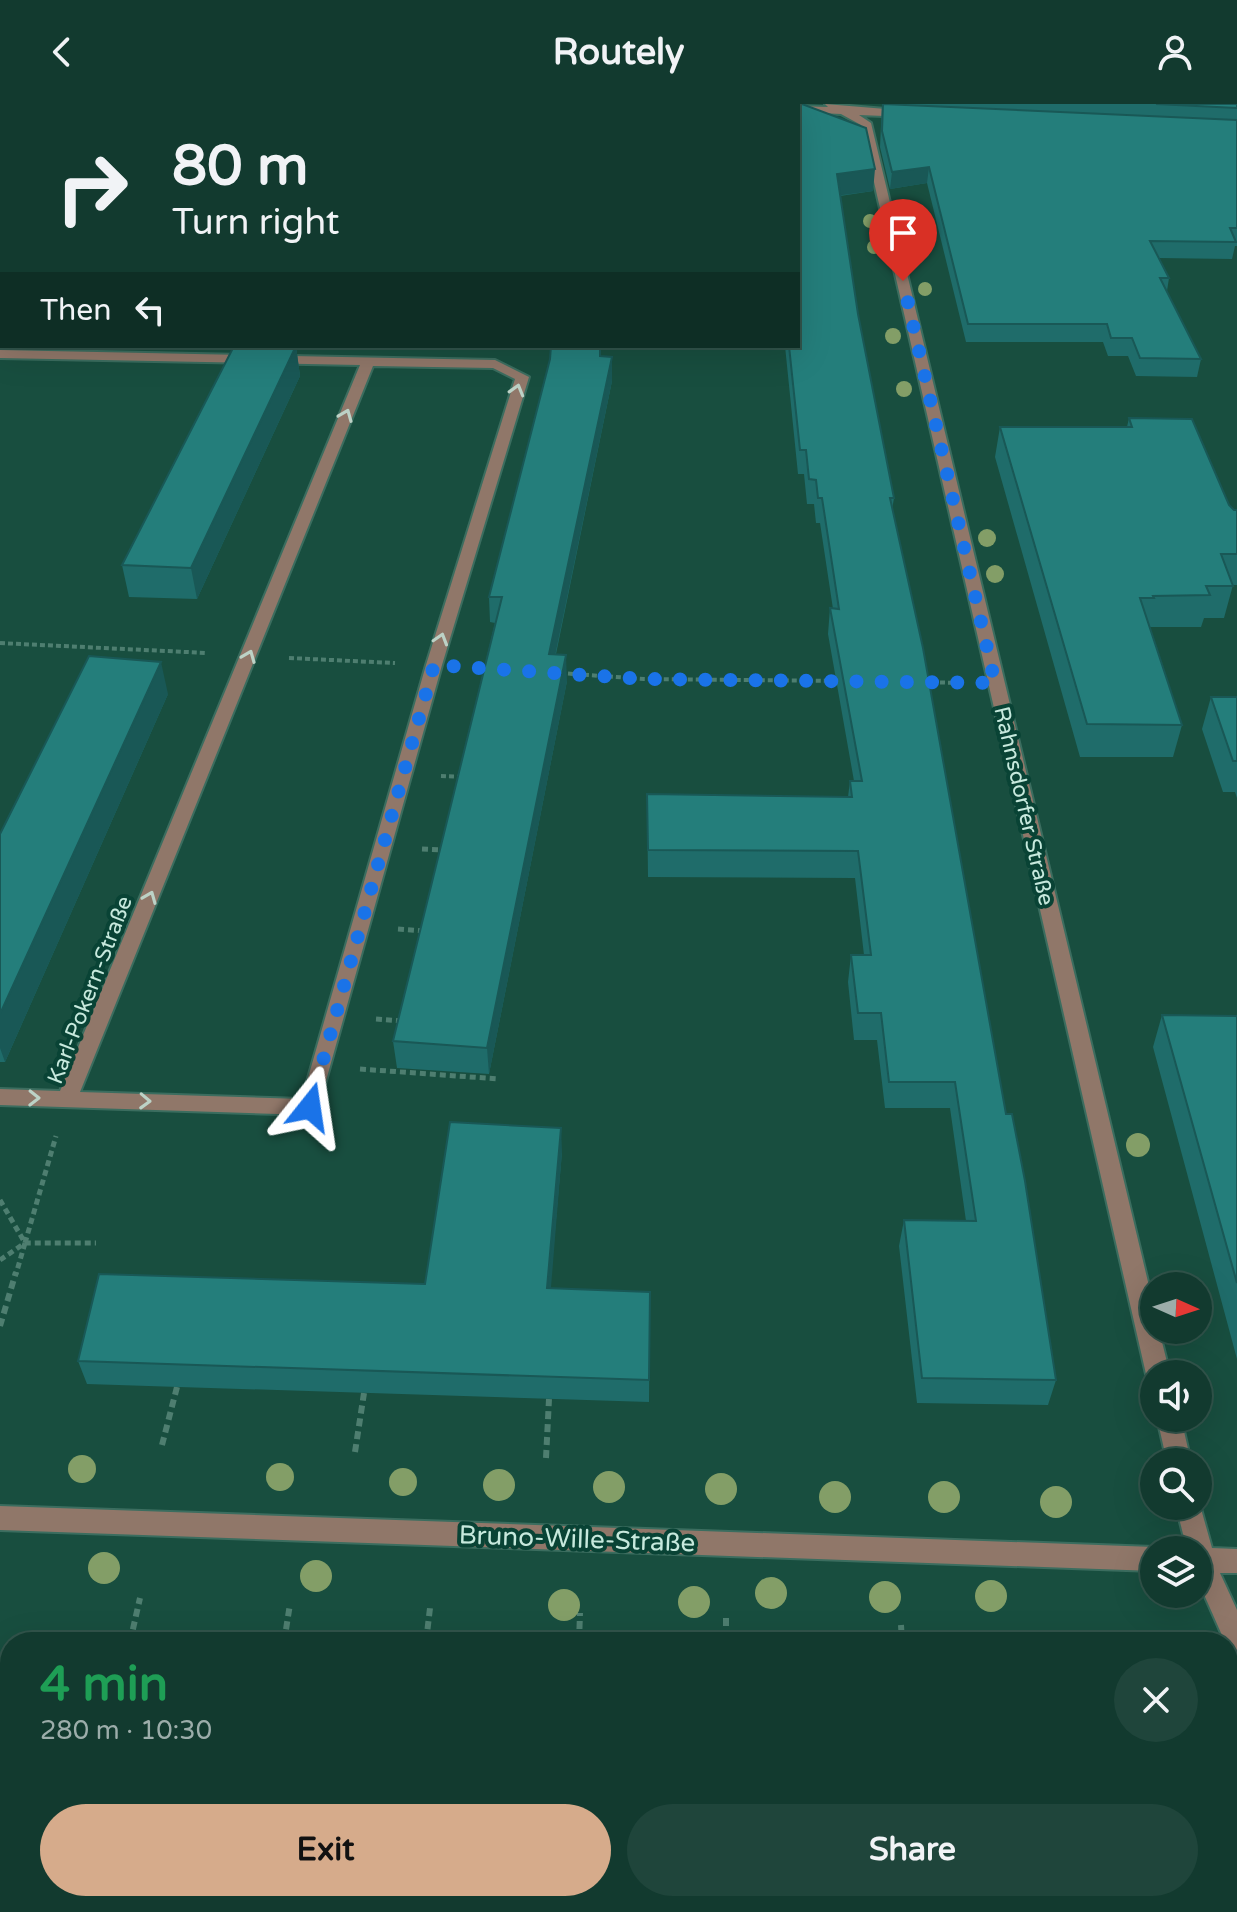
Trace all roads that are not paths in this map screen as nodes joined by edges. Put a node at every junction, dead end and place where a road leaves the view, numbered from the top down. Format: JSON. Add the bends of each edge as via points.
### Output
{"nodes":[{"id":1,"x":836,"y":108,"type":"edge"},
{"id":2,"x":800,"y":109,"type":"edge"},
{"id":3,"x":919,"y":115,"type":"edge"},
{"id":4,"x":0,"y":354,"type":"edge"},
{"id":5,"x":369,"y":360,"type":"junction"},
{"id":6,"x":0,"y":1097,"type":"edge"},
{"id":7,"x":67,"y":1099,"type":"junction"},
{"id":8,"x":1155,"y":1360,"type":"edge"},
{"id":9,"x":0,"y":1518,"type":"edge"},
{"id":10,"x":1140,"y":1559,"type":"edge"},
{"id":11,"x":1212,"y":1560,"type":"edge"},
{"id":12,"x":1237,"y":1561,"type":"edge"},
{"id":13,"x":1212,"y":1586,"type":"edge"},
{"id":14,"x":1233,"y":1632,"type":"edge"}],
"edges":[{"from":1,"to":2,"type":"street"},
{"from":1,"to":3,"type":"street"},
{"from":1,"to":8,"type":"street","name":"Rahnsdorfer Straße","via":[[866,123]]},
{"from":4,"to":5,"type":"street","name":"Karl-Pokern-Straße"},
{"from":7,"to":5,"type":"street","name":"Karl-Pokern-Straße","one_way":true},
{"from":7,"to":5,"type":"street","name":"Karl-Pokern-Straße","one_way":true,"via":[[310,1107],[434,665],[522,377],[495,364]]},
{"from":6,"to":7,"type":"street","one_way":true},
{"from":9,"to":10,"type":"street","name":"Bruno-Wille-Straße"},
{"from":11,"to":12,"type":"street"},
{"from":13,"to":14,"type":"street"}]}
